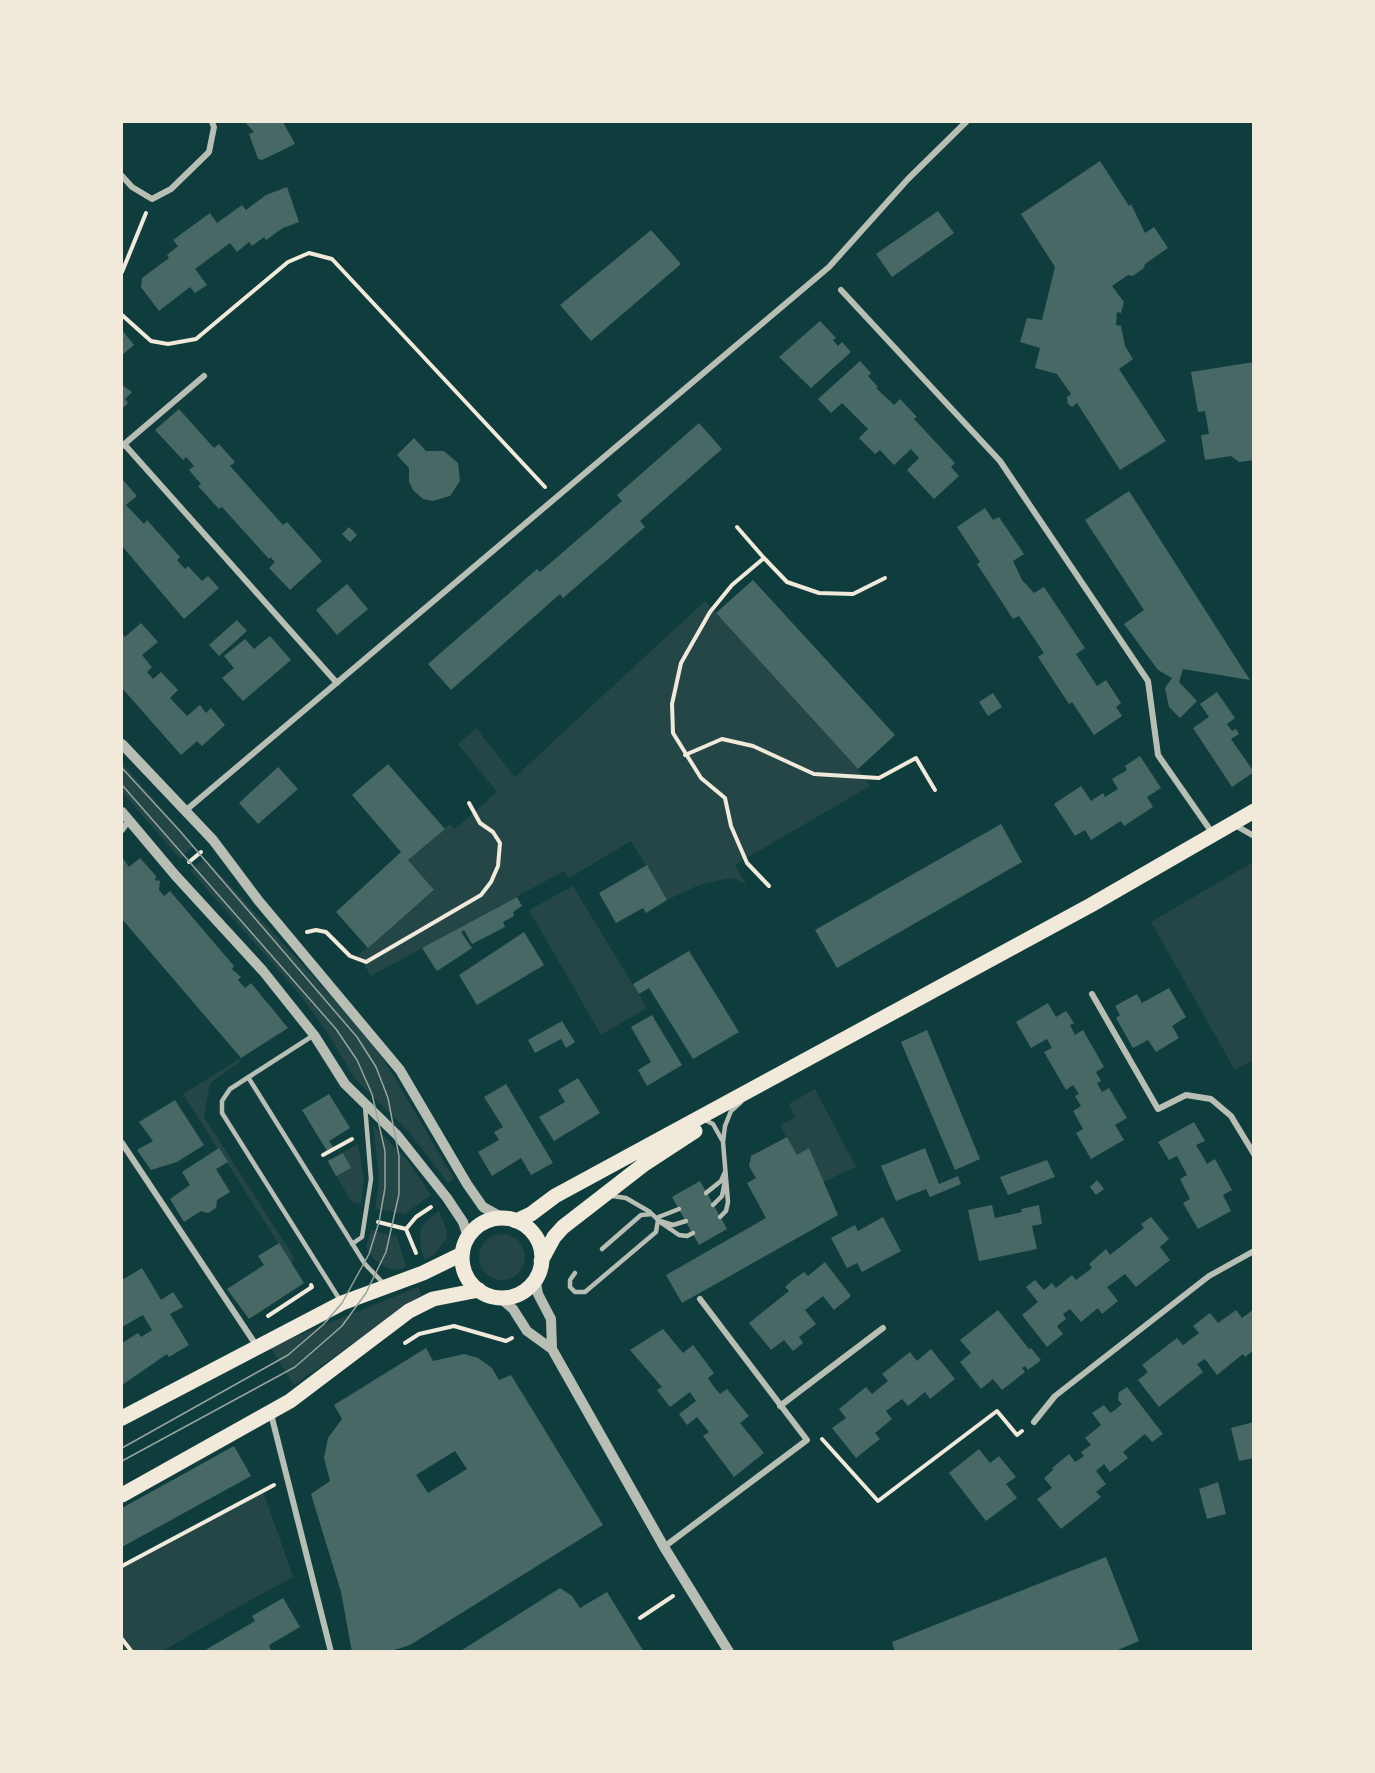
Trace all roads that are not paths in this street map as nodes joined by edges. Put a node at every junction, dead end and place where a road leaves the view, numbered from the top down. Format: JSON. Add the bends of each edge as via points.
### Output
{"nodes":[{"id":1,"x":212,"y":122,"type":"edge"},
{"id":2,"x":966,"y":122,"type":"edge"},
{"id":3,"x":122,"y":176,"type":"edge"},
{"id":4,"x":841,"y":290,"type":"dead end"},
{"id":5,"x":204,"y":376,"type":"dead end"},
{"id":6,"x":123,"y":445,"type":"edge"},
{"id":7,"x":337,"y":683,"type":"junction"},
{"id":8,"x":122,"y":744,"type":"edge"},
{"id":9,"x":1254,"y":811,"type":"edge"},
{"id":10,"x":184,"y":812,"type":"junction"},
{"id":11,"x":125,"y":816,"type":"edge"},
{"id":12,"x":1232,"y":824,"type":"junction"},
{"id":13,"x":122,"y":830,"type":"edge"},
{"id":14,"x":1213,"y":835,"type":"junction"},
{"id":15,"x":1254,"y":836,"type":"edge"},
{"id":16,"x":1092,"y":994,"type":"dead end"},
{"id":17,"x":314,"y":1035,"type":"junction"},
{"id":18,"x":791,"y":1070,"type":"junction"},
{"id":19,"x":248,"y":1077,"type":"junction"},
{"id":20,"x":743,"y":1101,"type":"junction"},
{"id":21,"x":365,"y":1103,"type":"junction"},
{"id":22,"x":703,"y":1121,"type":"junction"},
{"id":23,"x":723,"y":1142,"type":"junction"},
{"id":24,"x":122,"y":1143,"type":"edge"},
{"id":25,"x":1254,"y":1154,"type":"edge"},
{"id":26,"x":726,"y":1169,"type":"junction"},
{"id":27,"x":706,"y":1193,"type":"dead end"},
{"id":28,"x":603,"y":1196,"type":"junction"},
{"id":29,"x":713,"y":1205,"type":"dead end"},
{"id":30,"x":679,"y":1209,"type":"dead end"},
{"id":31,"x":655,"y":1216,"type":"junction"},
{"id":32,"x":720,"y":1217,"type":"dead end"},
{"id":33,"x":509,"y":1219,"type":"junction"},
{"id":34,"x":686,"y":1221,"type":"dead end"},
{"id":35,"x":693,"y":1233,"type":"dead end"},
{"id":36,"x":468,"y":1237,"type":"junction"},
{"id":37,"x":352,"y":1244,"type":"junction"},
{"id":38,"x":602,"y":1249,"type":"dead end"},
{"id":39,"x":1254,"y":1251,"type":"edge"},
{"id":40,"x":462,"y":1254,"type":"junction"},
{"id":41,"x":541,"y":1261,"type":"junction"},
{"id":42,"x":575,"y":1273,"type":"dead end"},
{"id":43,"x":535,"y":1278,"type":"junction"},
{"id":44,"x":387,"y":1287,"type":"junction"},
{"id":45,"x":479,"y":1290,"type":"junction"},
{"id":46,"x":500,"y":1297,"type":"junction"},
{"id":47,"x":700,"y":1299,"type":"dead end"},
{"id":48,"x":342,"y":1302,"type":"junction"},
{"id":49,"x":883,"y":1328,"type":"dead end"},
{"id":50,"x":256,"y":1346,"type":"junction"},
{"id":51,"x":552,"y":1349,"type":"junction"},
{"id":52,"x":780,"y":1406,"type":"junction"},
{"id":53,"x":271,"y":1412,"type":"junction"},
{"id":54,"x":122,"y":1418,"type":"edge"},
{"id":55,"x":1034,"y":1422,"type":"road end"},
{"id":56,"x":122,"y":1495,"type":"edge"},
{"id":57,"x":664,"y":1547,"type":"junction"},
{"id":58,"x":332,"y":1652,"type":"edge"},
{"id":59,"x":729,"y":1652,"type":"edge"}],
"edges":[{"from":1,"to":3,"type":"street","via":[[209,152],[171,189],[152,198],[132,188]]},
{"from":2,"to":7,"type":"street","via":[[908,179],[829,267]]},
{"from":4,"to":14,"type":"street","via":[[1000,461],[1148,681],[1158,755]]},
{"from":5,"to":6,"type":"street"},
{"from":6,"to":7,"type":"street"},
{"from":7,"to":10,"type":"street"},
{"from":8,"to":10,"type":"street"},
{"from":9,"to":12,"type":"main road"},
{"from":10,"to":33,"type":"street","via":[[213,840],[400,1070],[483,1207]]},
{"from":11,"to":13,"type":"street"},
{"from":11,"to":17,"type":"street","via":[[263,971]]},
{"from":12,"to":14,"type":"main road"},
{"from":12,"to":15,"type":"street"},
{"from":14,"to":18,"type":"main road"},
{"from":16,"to":25,"type":"street","via":[[1158,1109],[1185,1095],[1211,1099],[1231,1116]]},
{"from":17,"to":19,"type":"lane"},
{"from":17,"to":21,"type":"street","via":[[345,1084]]},
{"from":18,"to":20,"type":"main road"},
{"from":18,"to":22,"type":"main road"},
{"from":19,"to":37,"type":"lane"},
{"from":19,"to":48,"type":"lane","via":[[230,1089],[222,1101],[222,1113]]},
{"from":20,"to":22,"type":"main road"},
{"from":20,"to":23,"type":"lane","via":[[729,1116]]},
{"from":21,"to":36,"type":"street","via":[[397,1135],[447,1198]]},
{"from":21,"to":37,"type":"lane","via":[[371,1179],[362,1238]]},
{"from":22,"to":23,"type":"lane"},
{"from":22,"to":28,"type":"main road"},
{"from":22,"to":33,"type":"main road","via":[[555,1196],[531,1214]]},
{"from":23,"to":26,"type":"lane"},
{"from":24,"to":50,"type":"street"},
{"from":26,"to":27,"type":"lane","via":[[721,1181]]},
{"from":26,"to":29,"type":"lane","via":[[722,1196]]},
{"from":26,"to":32,"type":"lane","via":[[728,1206]]},
{"from":28,"to":31,"type":"lane","via":[[626,1198]]},
{"from":28,"to":41,"type":"main road","via":[[558,1232]]},
{"from":30,"to":31,"type":"lane"},
{"from":31,"to":34,"type":"lane","via":[[673,1226]]},
{"from":31,"to":35,"type":"lane","via":[[674,1233]]},
{"from":31,"to":38,"type":"lane","via":[[641,1215]]},
{"from":31,"to":42,"type":"lane","via":[[659,1225],[656,1232],[585,1292],[575,1292],[570,1287]]},
{"from":33,"to":36,"type":"main road","via":[[483,1222]]},
{"from":33,"to":41,"type":"main road","via":[[527,1227],[537,1239]]},
{"from":36,"to":40,"type":"main road"},
{"from":37,"to":44,"type":"lane"},
{"from":39,"to":55,"type":"street","via":[[1209,1276],[1054,1396]]},
{"from":40,"to":44,"type":"main road"},
{"from":40,"to":45,"type":"main road","via":[[466,1276]]},
{"from":41,"to":43,"type":"main road"},
{"from":43,"to":46,"type":"main road","via":[[521,1292]]},
{"from":43,"to":51,"type":"street","via":[[538,1294],[551,1319]]},
{"from":44,"to":48,"type":"main road"},
{"from":45,"to":46,"type":"main road"},
{"from":45,"to":53,"type":"main road","via":[[433,1299],[409,1311]]},
{"from":46,"to":51,"type":"street","via":[[513,1309],[526,1331]]},
{"from":47,"to":52,"type":"street"},
{"from":48,"to":50,"type":"main road"},
{"from":49,"to":52,"type":"street"},
{"from":50,"to":54,"type":"main road"},
{"from":51,"to":57,"type":"street"},
{"from":52,"to":57,"type":"street","via":[[807,1440]]},
{"from":53,"to":56,"type":"main road"},
{"from":53,"to":58,"type":"street"},
{"from":57,"to":59,"type":"street"}]}
